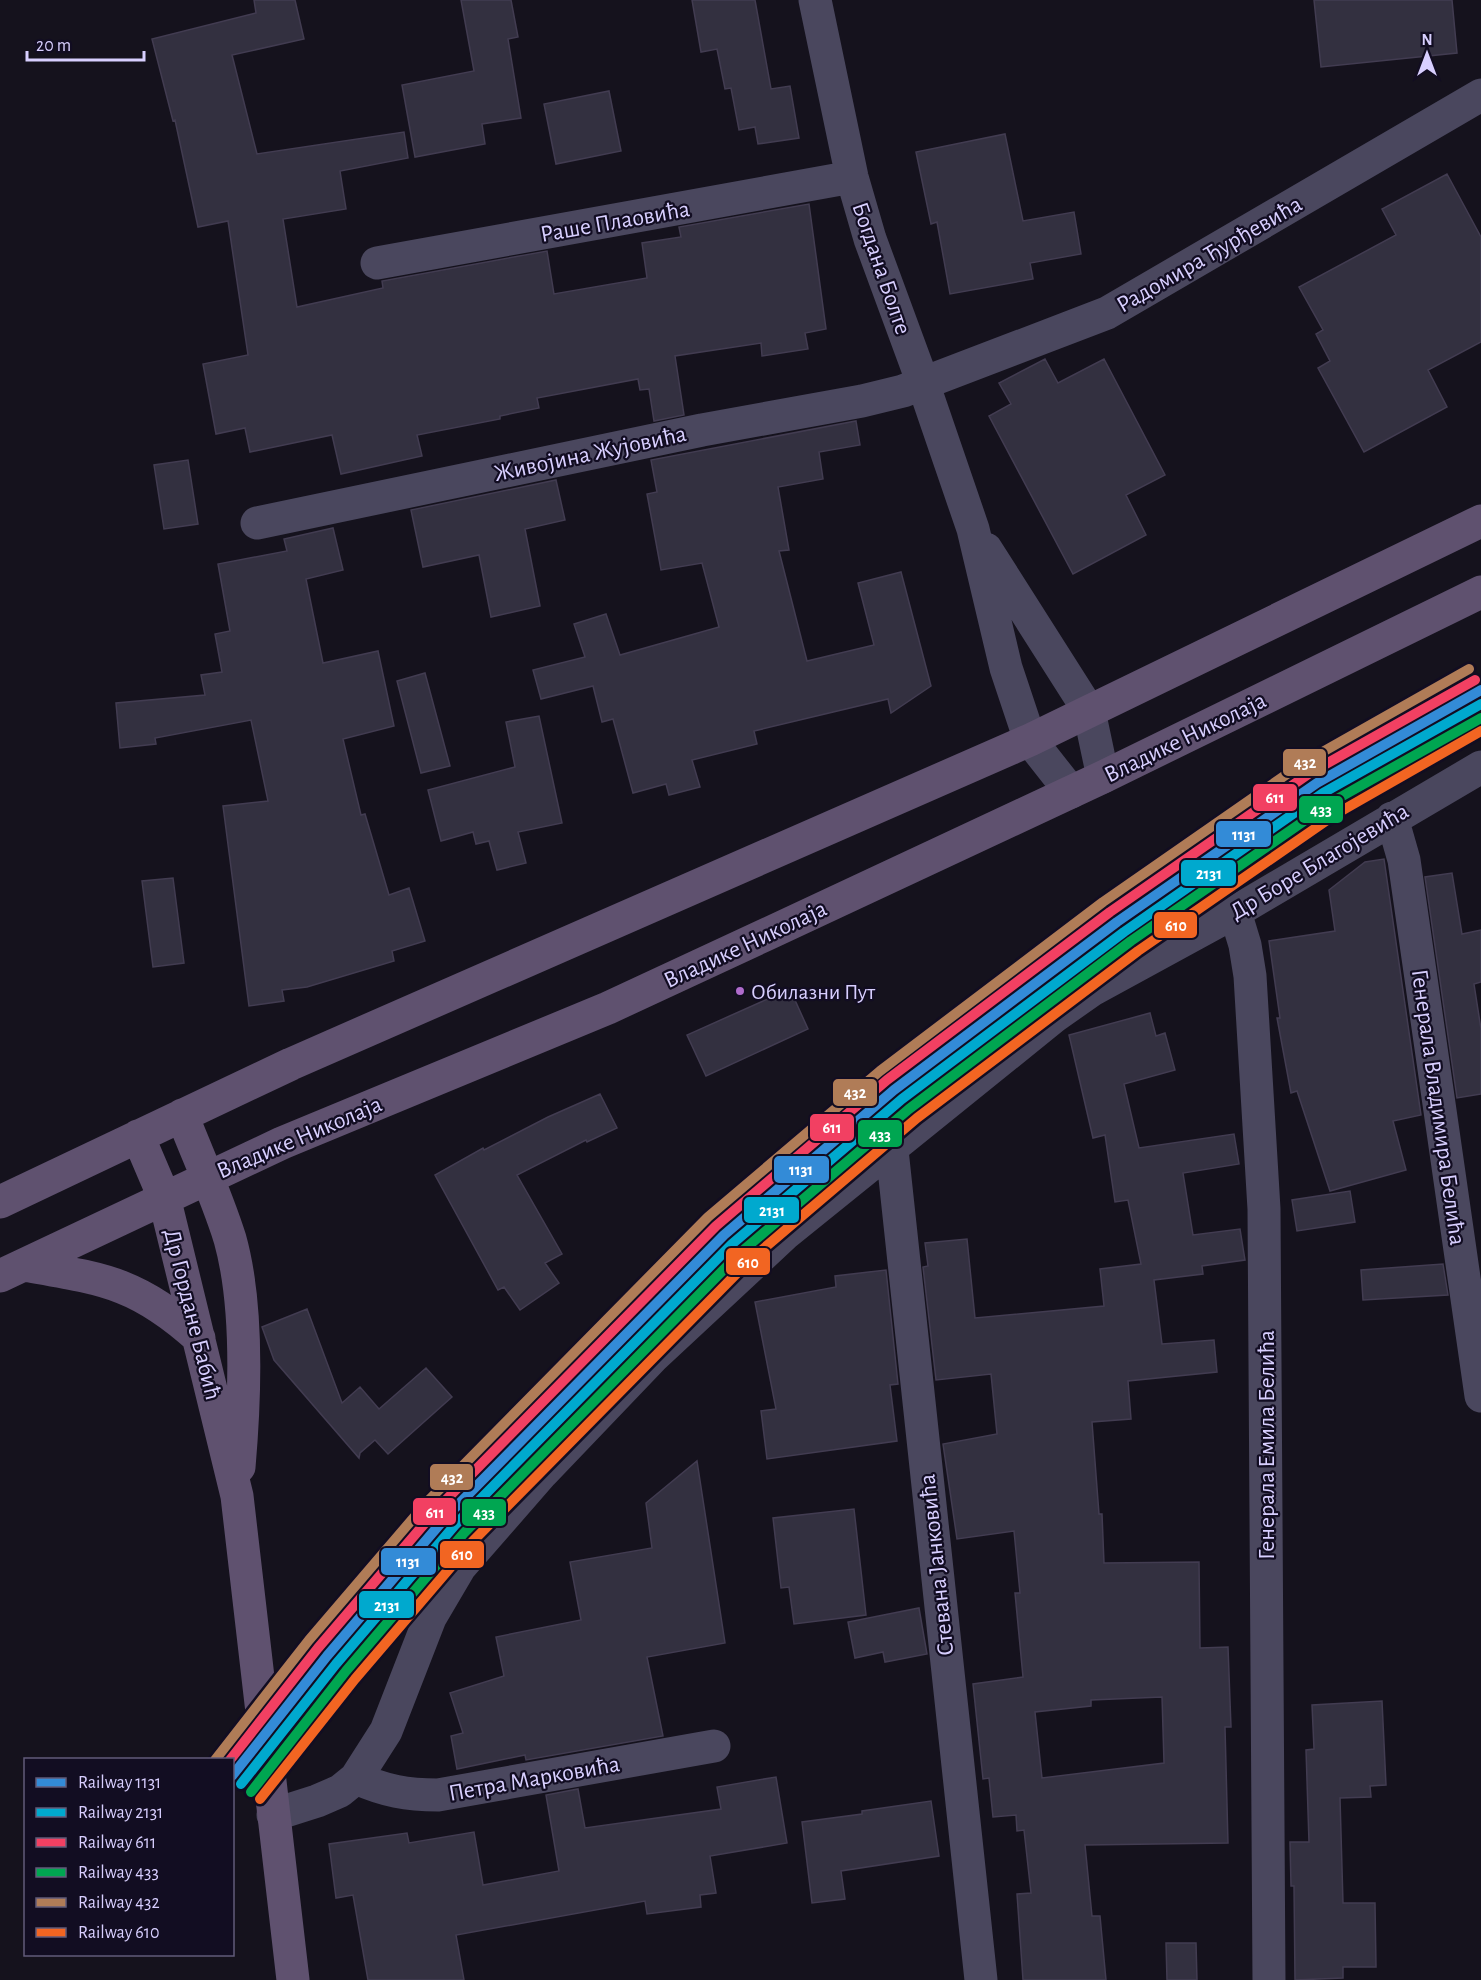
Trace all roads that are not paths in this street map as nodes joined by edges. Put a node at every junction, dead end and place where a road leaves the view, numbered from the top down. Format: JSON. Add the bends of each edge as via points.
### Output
{"nodes":[{"id":1,"x":815,"y":0,"type":"edge"},
{"id":2,"x":1481,"y":94,"type":"edge"},
{"id":3,"x":852,"y":177,"type":"junction"},
{"id":4,"x":377,"y":263,"type":"dead end"},
{"id":5,"x":924,"y":383,"type":"junction"},
{"id":6,"x":1481,"y":521,"type":"edge"},
{"id":7,"x":257,"y":524,"type":"dead end"},
{"id":8,"x":973,"y":529,"type":"junction"},
{"id":9,"x":1481,"y":591,"type":"edge"},
{"id":10,"x":1089,"y":711,"type":"junction"},
{"id":11,"x":1030,"y":740,"type":"junction"},
{"id":12,"x":1481,"y":767,"type":"edge"},
{"id":13,"x":1103,"y":777,"type":"junction"},
{"id":14,"x":1071,"y":792,"type":"junction"},
{"id":15,"x":1392,"y":818,"type":"junction"},
{"id":16,"x":1235,"y":912,"type":"junction"},
{"id":17,"x":182,"y":1115,"type":"junction"},
{"id":18,"x":138,"y":1136,"type":"junction"},
{"id":19,"x":892,"y":1150,"type":"junction"},
{"id":20,"x":207,"y":1177,"type":"junction"},
{"id":21,"x":164,"y":1197,"type":"junction"},
{"id":22,"x":0,"y":1202,"type":"edge"},
{"id":23,"x":12,"y":1271,"type":"edge"},
{"id":24,"x":199,"y":1338,"type":"junction"},
{"id":25,"x":1481,"y":1396,"type":"edge"},
{"id":26,"x":237,"y":1496,"type":"junction"},
{"id":27,"x":714,"y":1746,"type":"dead end"},
{"id":28,"x":356,"y":1778,"type":"junction"},
{"id":29,"x":273,"y":1815,"type":"junction"},
{"id":30,"x":293,"y":1980,"type":"edge"},
{"id":31,"x":981,"y":1980,"type":"edge"},
{"id":32,"x":1269,"y":1980,"type":"edge"}],
"edges":[{"from":1,"to":3,"type":"street","name":"Богдана Болте"},
{"from":2,"to":5,"type":"street","name":"Радомира Ђурђевића","via":[[1117,308]]},
{"from":3,"to":4,"type":"street","name":"Раше Плаовића"},
{"from":3,"to":5,"type":"street","name":"Богдана Болте"},
{"from":5,"to":7,"type":"street","name":"Живојина Жујовића","via":[[862,401],[702,430]]},
{"from":5,"to":8,"type":"street","name":"Богдана Болте"},
{"from":6,"to":10,"type":"main road"},
{"from":8,"to":10,"type":"street","name":"Богдана Болте"},
{"from":8,"to":11,"type":"street","name":"Богдана Болте","via":[[1006,668]]},
{"from":9,"to":13,"type":"main road","name":"Владике Николаја"},
{"from":10,"to":11,"type":"main road"},
{"from":10,"to":13,"type":"street","name":"Богдана Болте"},
{"from":11,"to":14,"type":"street","name":"Богдана Болте"},
{"from":11,"to":17,"type":"main road"},
{"from":12,"to":15,"type":"street","name":"Др Боре Благојевића"},
{"from":13,"to":14,"type":"main road","name":"Владике Николаја"},
{"from":14,"to":20,"type":"main road","name":"Владике Николаја","via":[[608,1008]]},
{"from":15,"to":16,"type":"street","name":"Др Боре Благојевића"},
{"from":15,"to":25,"type":"street","name":"Генерала Владимира Белића","via":[[1406,872]]},
{"from":16,"to":19,"type":"street","name":"Др Боре Благојевића","via":[[1092,990]]},
{"from":16,"to":32,"type":"street","name":"Генерала Емила Белића","via":[[1250,976],[1264,1209]]},
{"from":17,"to":18,"type":"main road"},
{"from":17,"to":20,"type":"main road","name":"Др Гордане Бабић"},
{"from":18,"to":21,"type":"main road","name":"Др Гордане Бабић"},
{"from":18,"to":22,"type":"main road"},
{"from":19,"to":28,"type":"street","name":"Др Боре Благојевића","via":[[785,1234],[652,1358],[542,1473],[460,1567],[430,1618],[386,1731]]},
{"from":19,"to":31,"type":"street","name":"Стевана Јанковића"},
{"from":20,"to":21,"type":"main road","name":"Владике Николаја"},
{"from":20,"to":26,"type":"main road","name":"Др Гордане Бабић","via":[[230,1239],[238,1277],[245,1394]]},
{"from":21,"to":23,"type":"main road","name":"Владике Николаја"},
{"from":21,"to":24,"type":"main road","name":"Др Гордане Бабић"},
{"from":23,"to":24,"type":"main road","via":[[86,1276],[134,1290],[170,1311]]},
{"from":24,"to":26,"type":"main road","name":"Др Гордане Бабић"},
{"from":26,"to":29,"type":"main road","name":"Др Гордане Бабић"},
{"from":27,"to":28,"type":"street","name":"Петра Марковића","via":[[438,1794],[396,1793]]},
{"from":28,"to":29,"type":"street","name":"Др Боре Благојевића","via":[[340,1791]]},
{"from":29,"to":30,"type":"main road","name":"Др Гордане Бабић"}]}
